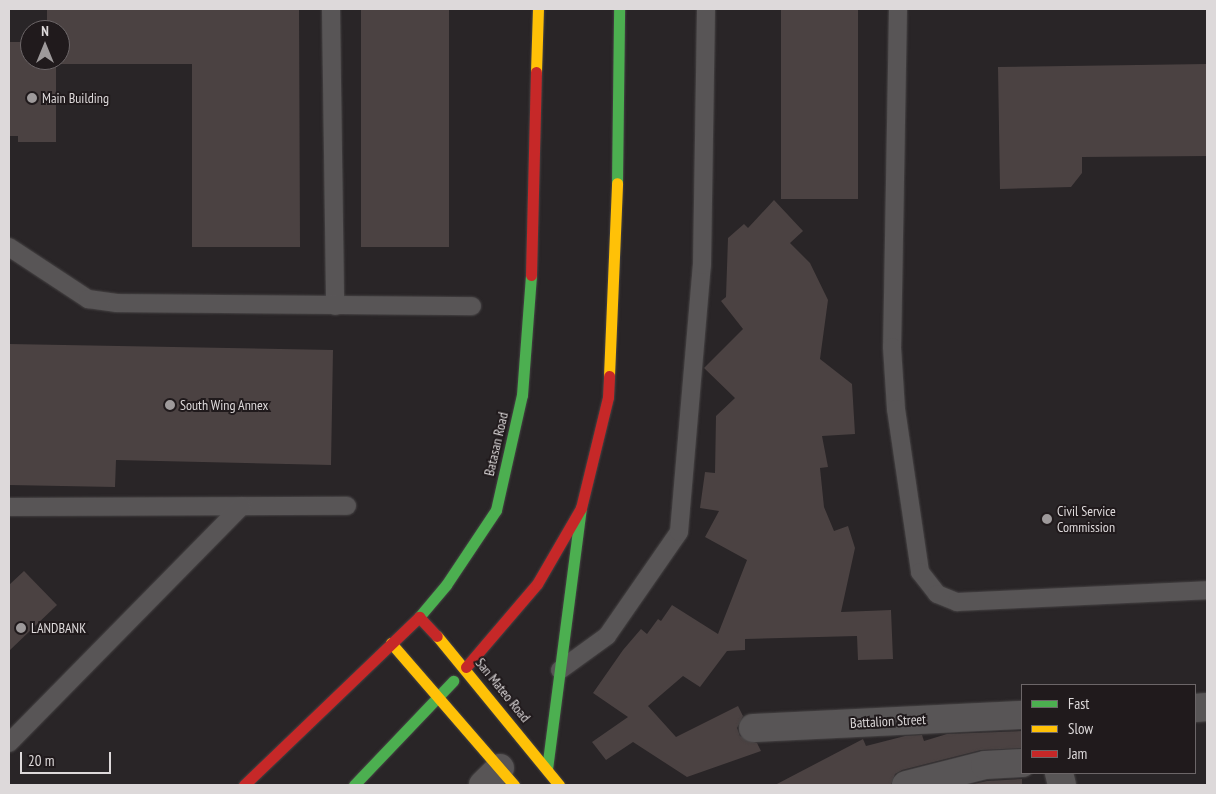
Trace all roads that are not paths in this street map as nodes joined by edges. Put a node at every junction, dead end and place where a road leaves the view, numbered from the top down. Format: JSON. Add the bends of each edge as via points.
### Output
{"nodes":[{"id":1,"x":332,"y":9,"type":"edge"},
{"id":2,"x":538,"y":9,"type":"edge"},
{"id":3,"x":619,"y":9,"type":"edge"},
{"id":4,"x":706,"y":9,"type":"edge"},
{"id":5,"x":898,"y":9,"type":"edge"},
{"id":6,"x":9,"y":247,"type":"edge"},
{"id":7,"x":335,"y":306,"type":"junction"},
{"id":8,"x":472,"y":306,"type":"dead end"},
{"id":9,"x":242,"y":506,"type":"junction"},
{"id":10,"x":347,"y":506,"type":"dead end"},
{"id":11,"x":9,"y":507,"type":"edge"},
{"id":12,"x":581,"y":508,"type":"junction"},
{"id":13,"x":1207,"y":590,"type":"edge"},
{"id":14,"x":419,"y":617,"type":"junction"},
{"id":15,"x":391,"y":643,"type":"junction"},
{"id":16,"x":466,"y":667,"type":"junction"},
{"id":17,"x":560,"y":670,"type":"junction"},
{"id":18,"x":439,"y":694,"type":"junction"},
{"id":19,"x":1021,"y":714,"type":"edge"},
{"id":20,"x":753,"y":728,"type":"dead end"},
{"id":21,"x":9,"y":743,"type":"edge"},
{"id":22,"x":1021,"y":762,"type":"edge"},
{"id":23,"x":547,"y":770,"type":"junction"},
{"id":24,"x":991,"y":775,"type":"edge"},
{"id":25,"x":499,"y":780,"type":"edge"},
{"id":26,"x":244,"y":785,"type":"edge"},
{"id":27,"x":354,"y":785,"type":"edge"},
{"id":28,"x":559,"y":785,"type":"edge"},
{"id":29,"x":906,"y":785,"type":"edge"}],
"edges":[{"from":1,"to":7,"type":"lane"},
{"from":2,"to":14,"type":"main road","name":"Batasan Road","via":[[530,310],[522,395],[496,510],[446,585]]},
{"from":3,"to":12,"type":"main road","via":[[616,265],[608,397]]},
{"from":4,"to":17,"type":"lane","via":[[702,265],[679,532],[607,636]]},
{"from":5,"to":13,"type":"lane","via":[[892,347],[896,409],[920,572],[937,594],[956,602]]},
{"from":6,"to":7,"type":"lane","via":[[88,299],[117,303]]},
{"from":7,"to":8,"type":"lane"},
{"from":9,"to":10,"type":"lane"},
{"from":9,"to":11,"type":"lane"},
{"from":9,"to":21,"type":"lane"},
{"from":12,"to":16,"type":"main road","via":[[536,584]]},
{"from":12,"to":17,"type":"main road"},
{"from":14,"to":15,"type":"main road","name":"Batasan Road"},
{"from":14,"to":16,"type":"main road","name":"San Mateo Road"},
{"from":15,"to":18,"type":"main road"},
{"from":15,"to":26,"type":"main road","name":"Batasan Road"},
{"from":16,"to":18,"type":"main road"},
{"from":16,"to":23,"type":"main road","name":"San Mateo Road"},
{"from":17,"to":23,"type":"main road"},
{"from":18,"to":25,"type":"main road"},
{"from":18,"to":27,"type":"main road"},
{"from":19,"to":20,"type":"street","name":"Battalion Street"},
{"from":22,"to":24,"type":"street"},
{"from":23,"to":28,"type":"main road","name":"San Mateo Road"},
{"from":24,"to":29,"type":"street"}]}
